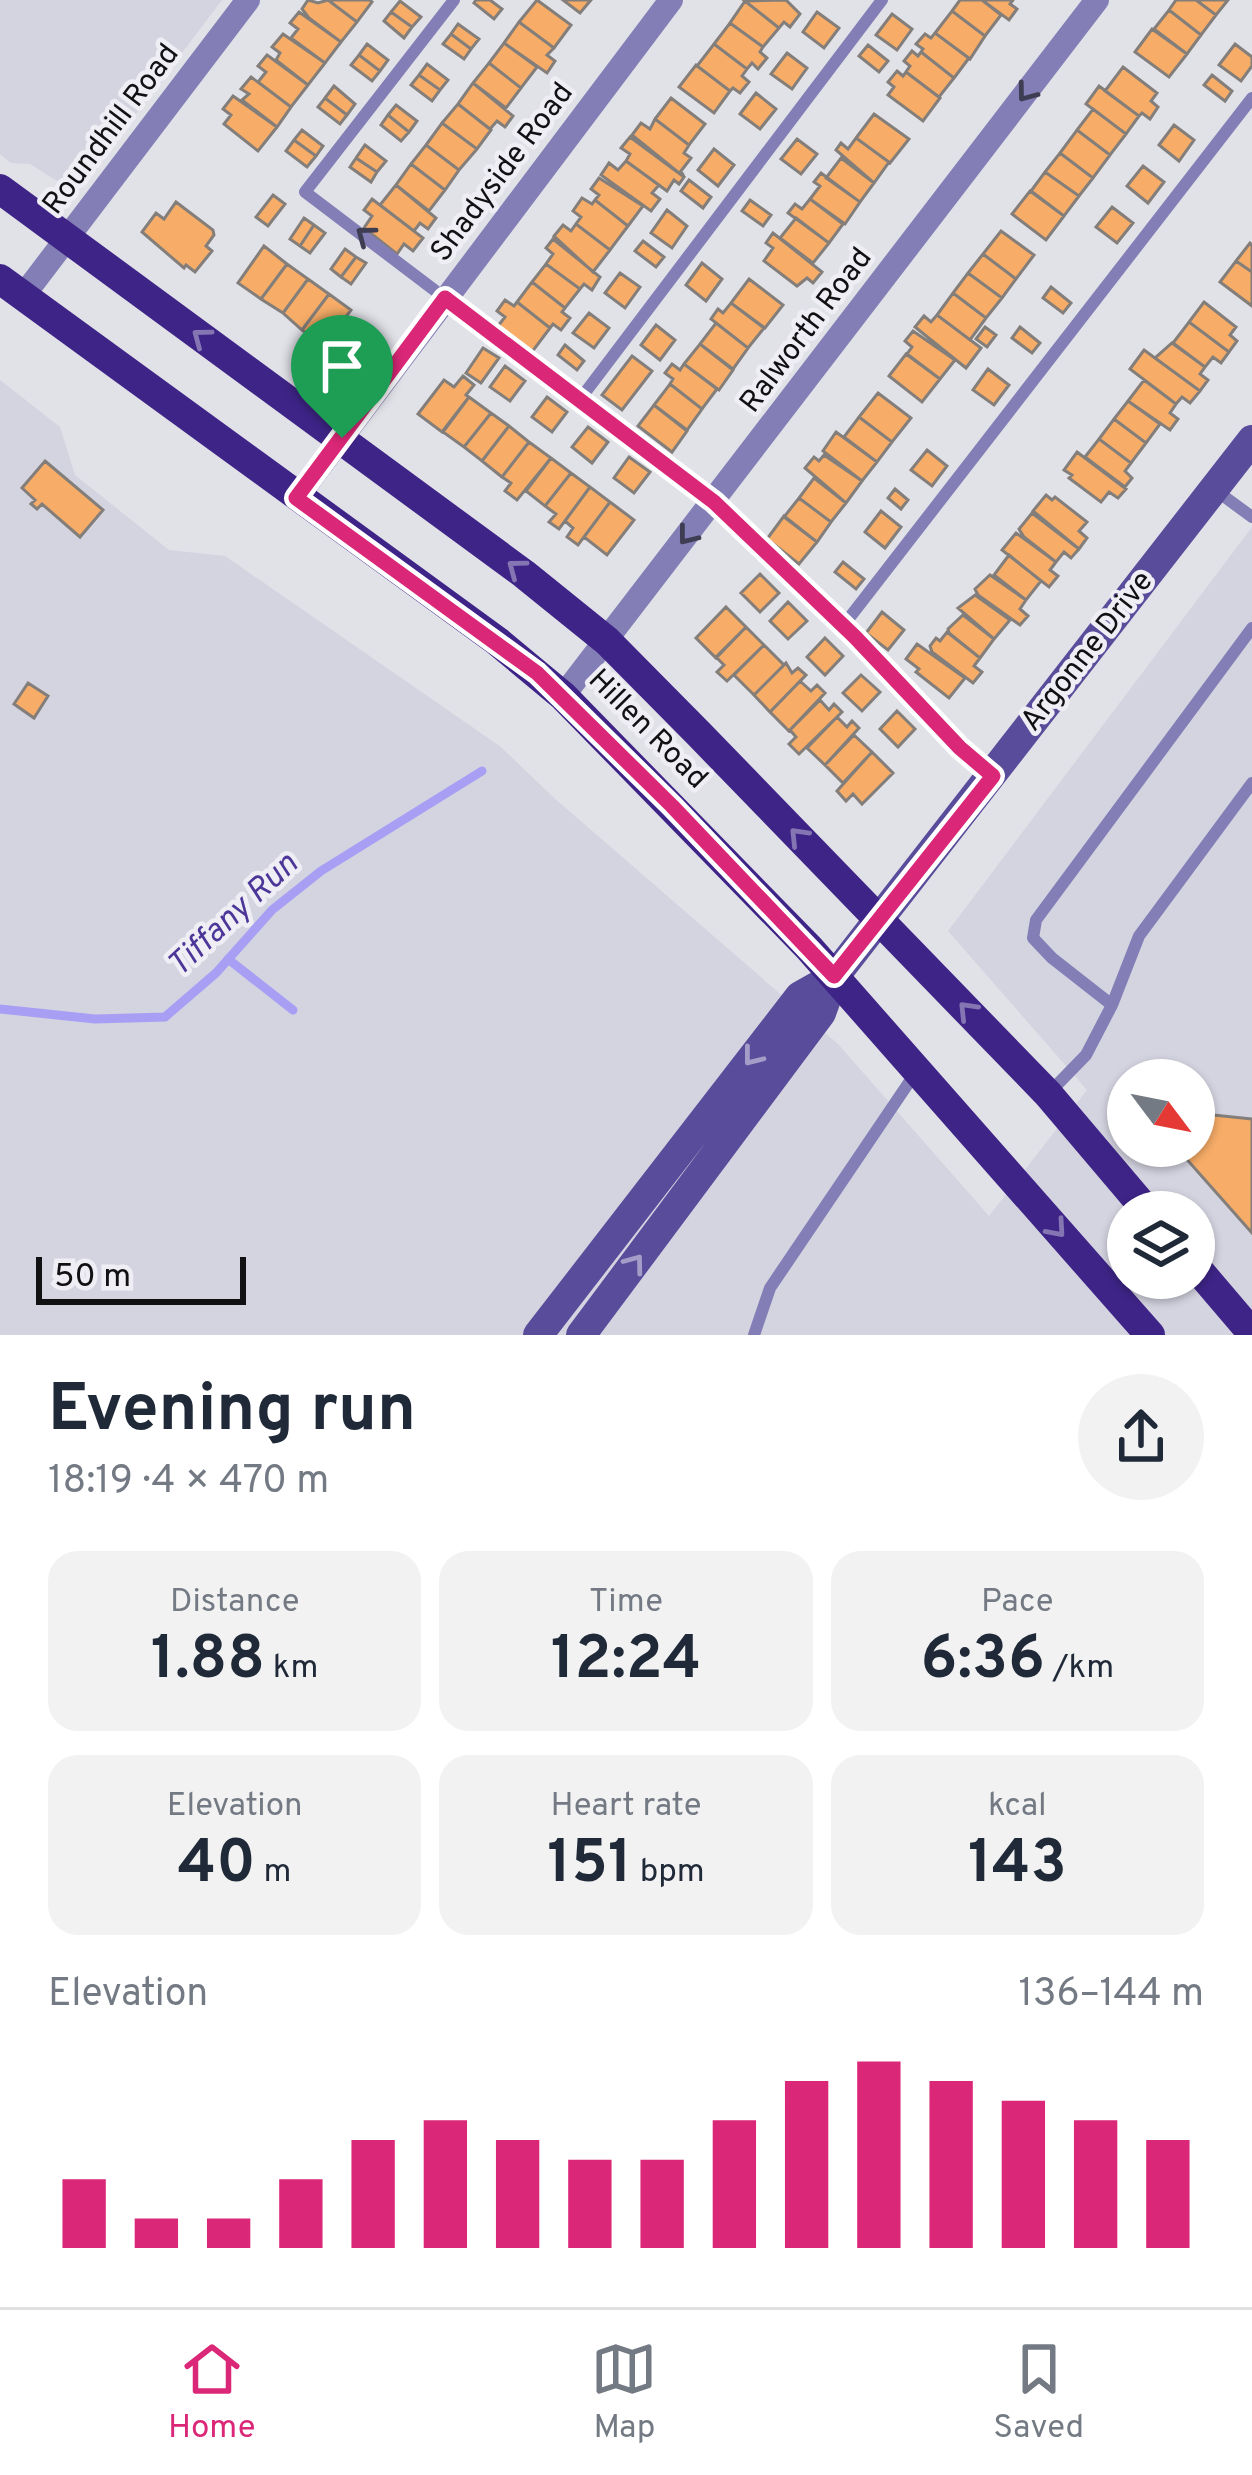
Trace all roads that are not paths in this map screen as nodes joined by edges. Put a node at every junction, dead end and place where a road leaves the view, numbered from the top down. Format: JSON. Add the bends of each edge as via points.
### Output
{"nodes":[{"id":1,"x":248,"y":0,"type":"edge"},
{"id":2,"x":454,"y":0,"type":"edge"},
{"id":3,"x":671,"y":0,"type":"edge"},
{"id":4,"x":882,"y":0,"type":"edge"},
{"id":5,"x":1097,"y":0,"type":"edge"},
{"id":6,"x":1252,"y":98,"type":"edge"},
{"id":7,"x":0,"y":189,"type":"edge"},
{"id":8,"x":68,"y":238,"type":"junction"},
{"id":9,"x":12,"y":287,"type":"edge"},
{"id":10,"x":445,"y":298,"type":"junction"},
{"id":11,"x":580,"y":398,"type":"junction"},
{"id":12,"x":342,"y":438,"type":"junction"},
{"id":13,"x":1252,"y":440,"type":"edge"},
{"id":14,"x":1214,"y":489,"type":"junction"},
{"id":15,"x":296,"y":498,"type":"junction"},
{"id":16,"x":714,"y":502,"type":"junction"},
{"id":17,"x":1252,"y":517,"type":"edge"},
{"id":18,"x":843,"y":626,"type":"junction"},
{"id":19,"x":1252,"y":628,"type":"edge"},
{"id":20,"x":607,"y":641,"type":"junction"},
{"id":21,"x":563,"y":696,"type":"junction"},
{"id":22,"x":993,"y":776,"type":"junction"},
{"id":23,"x":1252,"y":783,"type":"edge"},
{"id":24,"x":880,"y":920,"type":"junction"},
{"id":25,"x":834,"y":976,"type":"junction"},
{"id":26,"x":1112,"y":1005,"type":"junction"},
{"id":27,"x":917,"y":1071,"type":"junction"},
{"id":28,"x":1048,"y":1094,"type":"junction"},
{"id":29,"x":1130,"y":1191,"type":"edge"},
{"id":30,"x":1215,"y":1290,"type":"edge"},
{"id":31,"x":1252,"y":1334,"type":"edge"},
{"id":32,"x":538,"y":1335,"type":"edge"},
{"id":33,"x":581,"y":1335,"type":"edge"},
{"id":34,"x":754,"y":1335,"type":"edge"},
{"id":35,"x":1150,"y":1335,"type":"edge"}],
"edges":[{"from":1,"to":8,"type":"street","name":"Roundhill Road"},
{"from":10,"to":2,"type":"lane","one_way":true,"via":[[305,192]]},
{"from":3,"to":10,"type":"street","name":"Shadyside Road"},
{"from":4,"to":11,"type":"lane"},
{"from":5,"to":16,"type":"street","name":"Ralworth Road","one_way":true},
{"from":6,"to":18,"type":"lane"},
{"from":7,"to":8,"type":"main road","name":"Hillen Road"},
{"from":8,"to":9,"type":"street","name":"Roundhill Road"},
{"from":12,"to":8,"type":"main road","name":"Hillen Road","one_way":true},
{"from":9,"to":15,"type":"main road","name":"Hillen Road"},
{"from":10,"to":11,"type":"lane"},
{"from":10,"to":12,"type":"street","name":"Shadyside Road"},
{"from":11,"to":16,"type":"lane"},
{"from":12,"to":15,"type":"street","name":"Shadyside Road"},
{"from":20,"to":12,"type":"main road","name":"Hillen Road","one_way":true},
{"from":13,"to":14,"type":"main road","name":"Argonne Drive"},
{"from":14,"to":17,"type":"lane"},
{"from":14,"to":22,"type":"main road","name":"Argonne Drive"},
{"from":15,"to":21,"type":"main road","name":"Hillen Road"},
{"from":16,"to":18,"type":"lane"},
{"from":16,"to":20,"type":"street","name":"Ralworth Road","one_way":true},
{"from":18,"to":22,"type":"lane"},
{"from":19,"to":26,"type":"lane","via":[[1036,920],[1034,938]]},
{"from":20,"to":21,"type":"street","name":"Ralworth Road"},
{"from":24,"to":20,"type":"main road","name":"Hillen Road","one_way":true},
{"from":21,"to":25,"type":"main road","name":"Hillen Road"},
{"from":22,"to":24,"type":"main road","name":"Argonne Drive"},
{"from":23,"to":26,"type":"lane","via":[[1139,936]]},
{"from":24,"to":25,"type":"main road","name":"Argonne Drive"},
{"from":28,"to":24,"type":"main road","name":"Hillen Road","one_way":true},
{"from":25,"to":27,"type":"main road","name":"Hillen Road"},
{"from":25,"to":32,"type":"main road","name":"Argonne Drive","one_way":true,"via":[[800,996]]},
{"from":33,"to":25,"type":"main road","name":"Argonne Drive","one_way":true,"via":[[821,1013]]},
{"from":26,"to":28,"type":"lane","via":[[1086,1055]]},
{"from":27,"to":34,"type":"lane","via":[[770,1288]]},
{"from":27,"to":35,"type":"main road","name":"Hillen Road","one_way":true},
{"from":28,"to":29,"type":"main road","name":"Hillen Road"},
{"from":30,"to":31,"type":"main road"}]}
